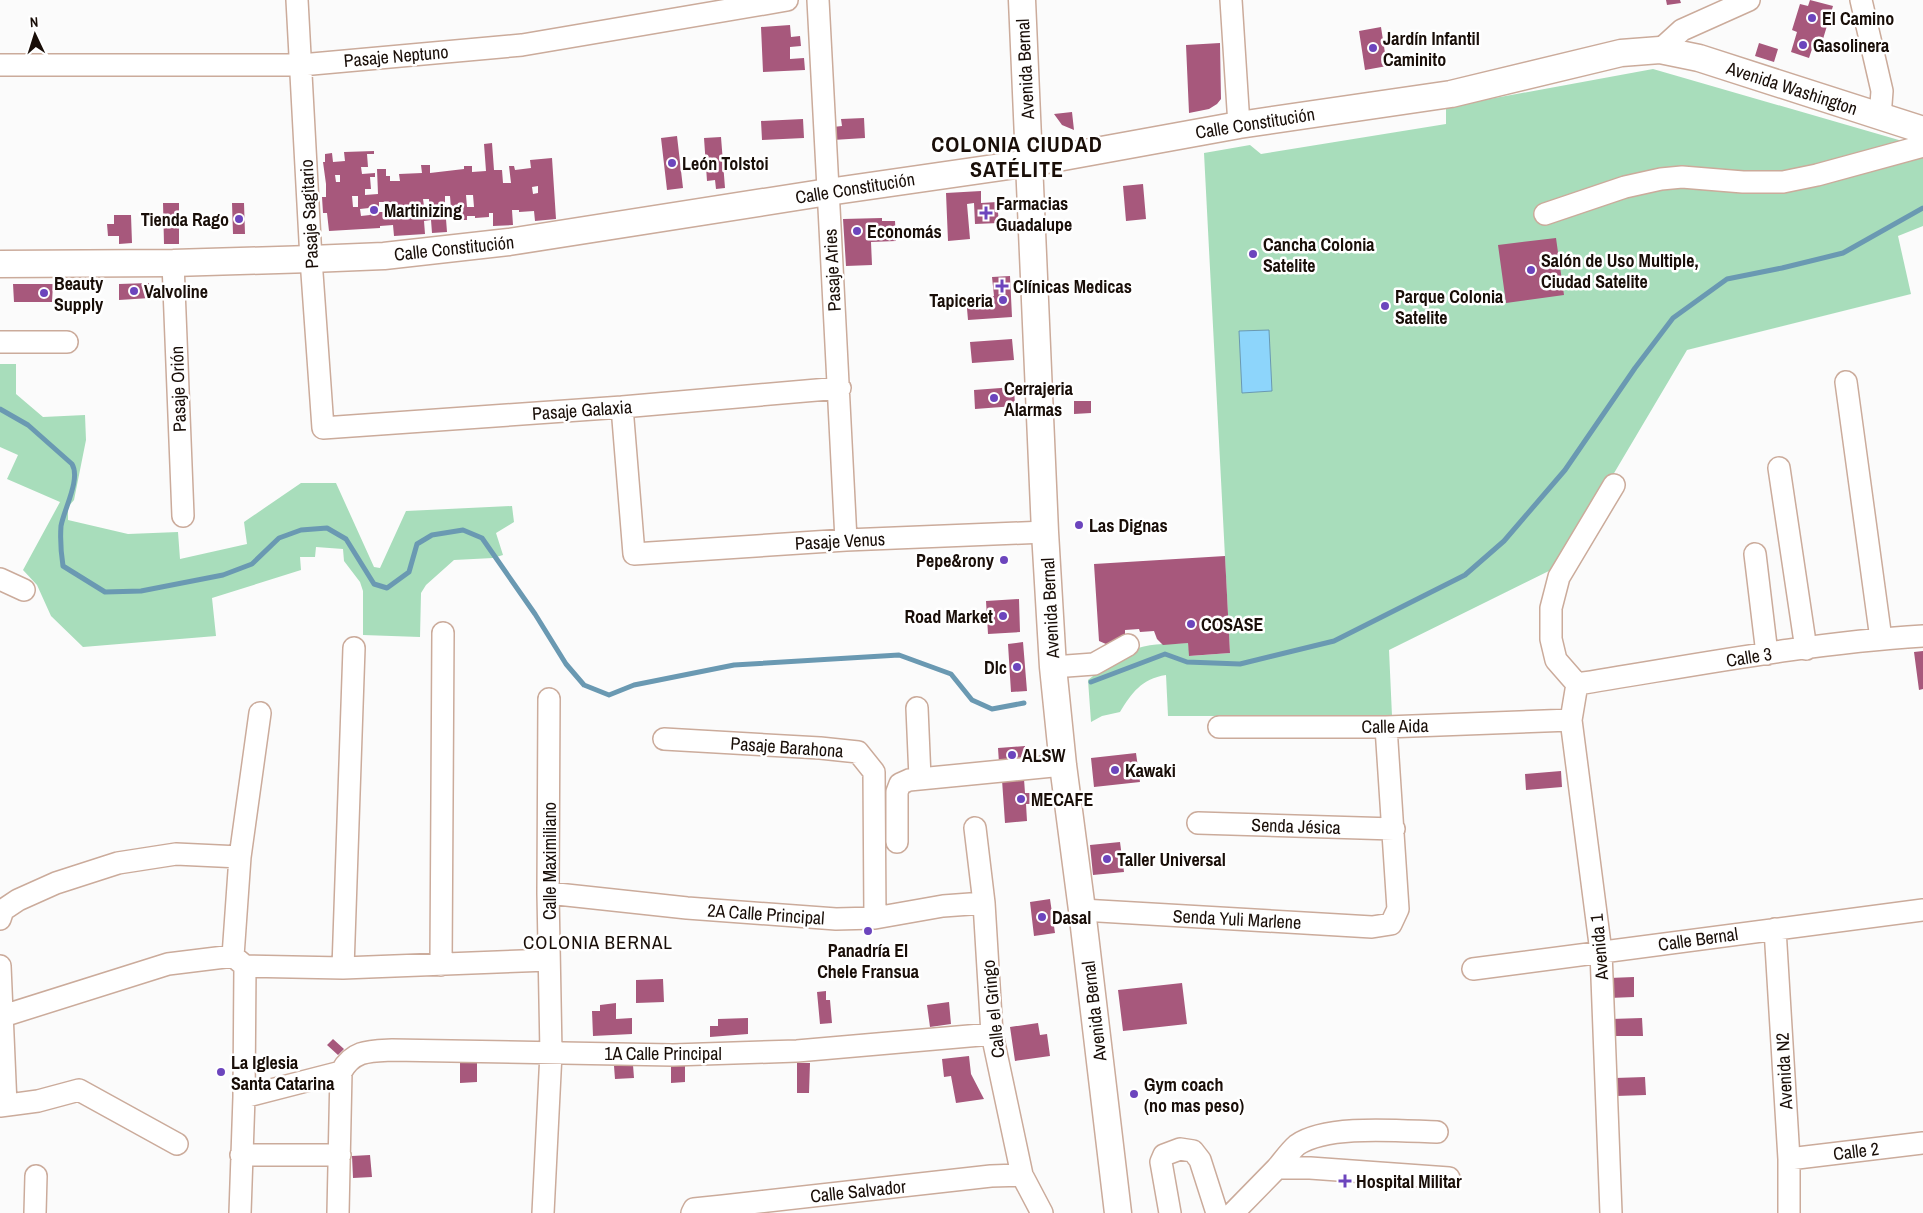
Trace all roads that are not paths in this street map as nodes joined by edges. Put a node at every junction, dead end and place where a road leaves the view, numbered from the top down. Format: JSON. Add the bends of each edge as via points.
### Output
{"nodes":[{"id":1,"x":297,"y":0,"type":"edge"},
{"id":2,"x":787,"y":0,"type":"edge"},
{"id":3,"x":818,"y":0,"type":"edge"},
{"id":4,"x":1022,"y":0,"type":"edge"},
{"id":5,"x":1231,"y":0,"type":"edge"},
{"id":6,"x":1749,"y":0,"type":"edge"},
{"id":7,"x":1861,"y":0,"type":"edge"},
{"id":8,"x":1660,"y":50,"type":"junction"},
{"id":9,"x":0,"y":65,"type":"edge"},
{"id":10,"x":301,"y":65,"type":"junction"},
{"id":11,"x":1880,"y":117,"type":"junction"},
{"id":12,"x":1239,"y":125,"type":"junction"},
{"id":13,"x":1923,"y":130,"type":"edge"},
{"id":14,"x":1923,"y":146,"type":"edge"},
{"id":15,"x":1030,"y":163,"type":"junction"},
{"id":16,"x":828,"y":192,"type":"junction"},
{"id":17,"x":1545,"y":214,"type":"dead end"},
{"id":18,"x":311,"y":259,"type":"junction"},
{"id":19,"x":173,"y":263,"type":"junction"},
{"id":20,"x":0,"y":264,"type":"edge"},
{"id":21,"x":0,"y":342,"type":"edge"},
{"id":22,"x":67,"y":342,"type":"dead end"},
{"id":23,"x":1846,"y":382,"type":"dead end"},
{"id":24,"x":840,"y":388,"type":"junction"},
{"id":25,"x":622,"y":407,"type":"junction"},
{"id":26,"x":323,"y":428,"type":"joint"},
{"id":27,"x":1779,"y":468,"type":"dead end"},
{"id":28,"x":1614,"y":485,"type":"dead end"},
{"id":29,"x":183,"y":516,"type":"dead end"},
{"id":30,"x":1045,"y":532,"type":"junction"},
{"id":31,"x":846,"y":540,"type":"junction"},
{"id":32,"x":1755,"y":554,"type":"dead end"},
{"id":33,"x":0,"y":579,"type":"edge"},
{"id":34,"x":24,"y":590,"type":"dead end"},
{"id":35,"x":443,"y":633,"type":"dead end"},
{"id":36,"x":1923,"y":636,"type":"edge"},
{"id":37,"x":1881,"y":639,"type":"junction"},
{"id":38,"x":1128,"y":645,"type":"dead end"},
{"id":39,"x":354,"y":648,"type":"dead end"},
{"id":40,"x":1806,"y":649,"type":"junction"},
{"id":41,"x":1767,"y":654,"type":"junction"},
{"id":42,"x":1053,"y":667,"type":"junction"},
{"id":43,"x":1577,"y":684,"type":"junction"},
{"id":44,"x":549,"y":700,"type":"dead end"},
{"id":45,"x":917,"y":708,"type":"dead end"},
{"id":46,"x":260,"y":713,"type":"dead end"},
{"id":47,"x":1571,"y":720,"type":"junction"},
{"id":48,"x":1386,"y":727,"type":"junction"},
{"id":49,"x":1219,"y":728,"type":"dead end"},
{"id":50,"x":664,"y":739,"type":"dead end"},
{"id":51,"x":1063,"y":766,"type":"junction"},
{"id":52,"x":920,"y":778,"type":"junction"},
{"id":53,"x":1198,"y":823,"type":"dead end"},
{"id":54,"x":975,"y":828,"type":"dead end"},
{"id":55,"x":1394,"y":830,"type":"junction"},
{"id":56,"x":897,"y":842,"type":"dead end"},
{"id":57,"x":240,"y":857,"type":"junction"},
{"id":58,"x":548,"y":894,"type":"junction"},
{"id":59,"x":984,"y":903,"type":"junction"},
{"id":60,"x":1082,"y":910,"type":"junction"},
{"id":61,"x":1923,"y":910,"type":"edge"},
{"id":62,"x":875,"y":918,"type":"junction"},
{"id":63,"x":0,"y":919,"type":"edge"},
{"id":64,"x":1775,"y":929,"type":"junction"},
{"id":65,"x":1601,"y":952,"type":"junction"},
{"id":66,"x":550,"y":960,"type":"junction"},
{"id":67,"x":239,"y":961,"type":"junction"},
{"id":68,"x":441,"y":965,"type":"junction"},
{"id":69,"x":0,"y":966,"type":"edge"},
{"id":70,"x":343,"y":968,"type":"junction"},
{"id":71,"x":1473,"y":969,"type":"dead end"},
{"id":72,"x":3,"y":1016,"type":"junction"},
{"id":73,"x":992,"y":1034,"type":"junction"},
{"id":74,"x":551,"y":1053,"type":"junction"},
{"id":75,"x":341,"y":1072,"type":"junction"},
{"id":76,"x":244,"y":1097,"type":"junction"},
{"id":77,"x":3,"y":1105,"type":"edge"},
{"id":78,"x":1437,"y":1132,"type":"dead end"},
{"id":79,"x":1923,"y":1143,"type":"edge"},
{"id":80,"x":177,"y":1144,"type":"dead end"},
{"id":81,"x":241,"y":1155,"type":"junction"},
{"id":82,"x":340,"y":1155,"type":"junction"},
{"id":83,"x":1789,"y":1159,"type":"junction"},
{"id":84,"x":1277,"y":1168,"type":"junction"},
{"id":85,"x":1022,"y":1175,"type":"junction"},
{"id":86,"x":36,"y":1176,"type":"dead end"},
{"id":87,"x":1450,"y":1178,"type":"dead end"},
{"id":88,"x":1123,"y":1209,"type":"edge"},
{"id":89,"x":693,"y":1211,"type":"edge"},
{"id":90,"x":35,"y":1213,"type":"edge"},
{"id":91,"x":240,"y":1213,"type":"edge"},
{"id":92,"x":338,"y":1213,"type":"edge"},
{"id":93,"x":543,"y":1213,"type":"edge"},
{"id":94,"x":1042,"y":1213,"type":"edge"},
{"id":95,"x":1170,"y":1213,"type":"edge"},
{"id":96,"x":1217,"y":1213,"type":"edge"},
{"id":97,"x":1233,"y":1213,"type":"edge"},
{"id":98,"x":1611,"y":1213,"type":"edge"},
{"id":99,"x":1788,"y":1213,"type":"edge"}],
"edges":[{"from":1,"to":10,"type":"street","name":"Pasaje Sagitario"},
{"from":2,"to":10,"type":"street","name":"Pasaje Neptuno","via":[[522,45]]},
{"from":3,"to":16,"type":"street","name":"Pasaje Aries"},
{"from":4,"to":15,"type":"main road","name":"Avenida Bernal"},
{"from":5,"to":12,"type":"street"},
{"from":6,"to":8,"type":"street","via":[[1682,30]]},
{"from":7,"to":11,"type":"street","via":[[1882,91]]},
{"from":8,"to":11,"type":"main road","name":"Avenida Washington","via":[[1699,58]]},
{"from":8,"to":12,"type":"main road","name":"Calle Constitución","via":[[1621,54],[1451,94]]},
{"from":9,"to":10,"type":"street","name":"Pasaje Neptuno"},
{"from":10,"to":18,"type":"street","name":"Pasaje Sagitario"},
{"from":11,"to":13,"type":"main road","name":"Avenida Washington"},
{"from":12,"to":15,"type":"main road","name":"Calle Constitución"},
{"from":14,"to":17,"type":"street","via":[[1783,182],[1661,179],[1625,187]]},
{"from":15,"to":16,"type":"main road","name":"Calle Constitución"},
{"from":15,"to":30,"type":"main road","name":"Avenida Bernal"},
{"from":16,"to":18,"type":"main road","name":"Calle Constitución","via":[[509,242],[384,256]]},
{"from":16,"to":24,"type":"street","name":"Pasaje Aries"},
{"from":18,"to":19,"type":"main road","name":"Calle Constitución"},
{"from":18,"to":26,"type":"street","name":"Pasaje Sagitario"},
{"from":19,"to":20,"type":"main road","name":"Calle Constitución"},
{"from":19,"to":29,"type":"street","name":"Pasaje Orión"},
{"from":21,"to":22,"type":"street"},
{"from":23,"to":37,"type":"street"},
{"from":24,"to":25,"type":"street","name":"Pasaje Galaxia"},
{"from":24,"to":31,"type":"street","name":"Pasaje Aries"},
{"from":25,"to":26,"type":"street","name":"Pasaje Galaxia"},
{"from":25,"to":31,"type":"street","name":"Pasaje Venus","via":[[634,554]]},
{"from":27,"to":40,"type":"street"},
{"from":28,"to":43,"type":"street","via":[[1559,577],[1551,608],[1551,639],[1556,660]]},
{"from":30,"to":31,"type":"street","name":"Pasaje Venus"},
{"from":30,"to":42,"type":"main road","name":"Avenida Bernal"},
{"from":32,"to":41,"type":"street"},
{"from":33,"to":34,"type":"street"},
{"from":35,"to":68,"type":"street"},
{"from":36,"to":37,"type":"street","name":"Calle 3"},
{"from":37,"to":40,"type":"street","name":"Calle 3"},
{"from":38,"to":42,"type":"street","via":[[1094,664]]},
{"from":39,"to":70,"type":"street"},
{"from":40,"to":41,"type":"street","name":"Calle 3"},
{"from":41,"to":43,"type":"street","name":"Calle 3"},
{"from":42,"to":51,"type":"main road","name":"Avenida Bernal"},
{"from":43,"to":47,"type":"street","name":"Avenida 1"},
{"from":44,"to":58,"type":"street","name":"Calle Maximiliano"},
{"from":45,"to":52,"type":"street"},
{"from":46,"to":57,"type":"street"},
{"from":47,"to":48,"type":"street","name":"Calle Aida"},
{"from":47,"to":65,"type":"street","name":"Avenida 1"},
{"from":48,"to":49,"type":"street","name":"Calle Aida"},
{"from":48,"to":55,"type":"street"},
{"from":50,"to":62,"type":"street","name":"Pasaje Barahona","via":[[858,752],[874,772]]},
{"from":51,"to":52,"type":"street"},
{"from":51,"to":60,"type":"main road","name":"Avenida Bernal"},
{"from":52,"to":56,"type":"street","via":[[900,784],[897,792]]},
{"from":53,"to":55,"type":"street","name":"Senda Jésica"},
{"from":54,"to":59,"type":"street","name":"Calle el Gringo"},
{"from":55,"to":60,"type":"street","name":"Senda Yuli Marlene","via":[[1398,909],[1391,924],[1372,927]]},
{"from":57,"to":63,"type":"street","via":[[176,854],[118,863],[56,883],[18,900],[3,910]]},
{"from":57,"to":67,"type":"street"},
{"from":58,"to":62,"type":"street","name":"2A Calle Principal","via":[[707,910],[836,919]]},
{"from":58,"to":66,"type":"street","name":"Calle Maximiliano"},
{"from":59,"to":62,"type":"street","name":"2A Calle Principal","via":[[943,906]]},
{"from":59,"to":73,"type":"street","name":"Calle el Gringo"},
{"from":60,"to":88,"type":"main road","name":"Avenida Bernal"},
{"from":61,"to":64,"type":"street","name":"Calle Bernal"},
{"from":64,"to":65,"type":"street","name":"Calle Bernal"},
{"from":64,"to":83,"type":"street","name":"Avenida N2"},
{"from":65,"to":71,"type":"street","name":"Calle Bernal"},
{"from":65,"to":98,"type":"street","name":"Avenida 1"},
{"from":66,"to":68,"type":"street"},
{"from":66,"to":74,"type":"street","name":"Calle Maximiliano"},
{"from":67,"to":70,"type":"street"},
{"from":67,"to":72,"type":"street","via":[[168,964]]},
{"from":67,"to":76,"type":"street"},
{"from":68,"to":70,"type":"street"},
{"from":69,"to":72,"type":"street"},
{"from":72,"to":77,"type":"street"},
{"from":73,"to":74,"type":"street","name":"1A Calle Principal","via":[[797,1051],[673,1055]]},
{"from":73,"to":85,"type":"street","name":"Calle el Gringo"},
{"from":74,"to":75,"type":"street","name":"1A Calle Principal","via":[[372,1051],[354,1056]]},
{"from":74,"to":93,"type":"street","name":"Calle Maximiliano"},
{"from":75,"to":76,"type":"street"},
{"from":75,"to":82,"type":"street"},
{"from":76,"to":81,"type":"street"},
{"from":77,"to":80,"type":"street","via":[[38,1101],[78,1090]]},
{"from":78,"to":84,"type":"street","via":[[1363,1130],[1313,1137],[1297,1146]]},
{"from":79,"to":83,"type":"street","name":"Calle 2"},
{"from":81,"to":82,"type":"street"},
{"from":81,"to":91,"type":"street"},
{"from":82,"to":92,"type":"street"},
{"from":83,"to":99,"type":"street","name":"Avenida N2"},
{"from":84,"to":87,"type":"street"},
{"from":84,"to":97,"type":"street"},
{"from":85,"to":89,"type":"street","name":"Calle Salvador"},
{"from":85,"to":94,"type":"street","name":"Calle el Gringo"},
{"from":86,"to":90,"type":"street"},
{"from":95,"to":96,"type":"street","via":[[1161,1162],[1164,1155],[1180,1149],[1193,1151],[1200,1160]]}]}
